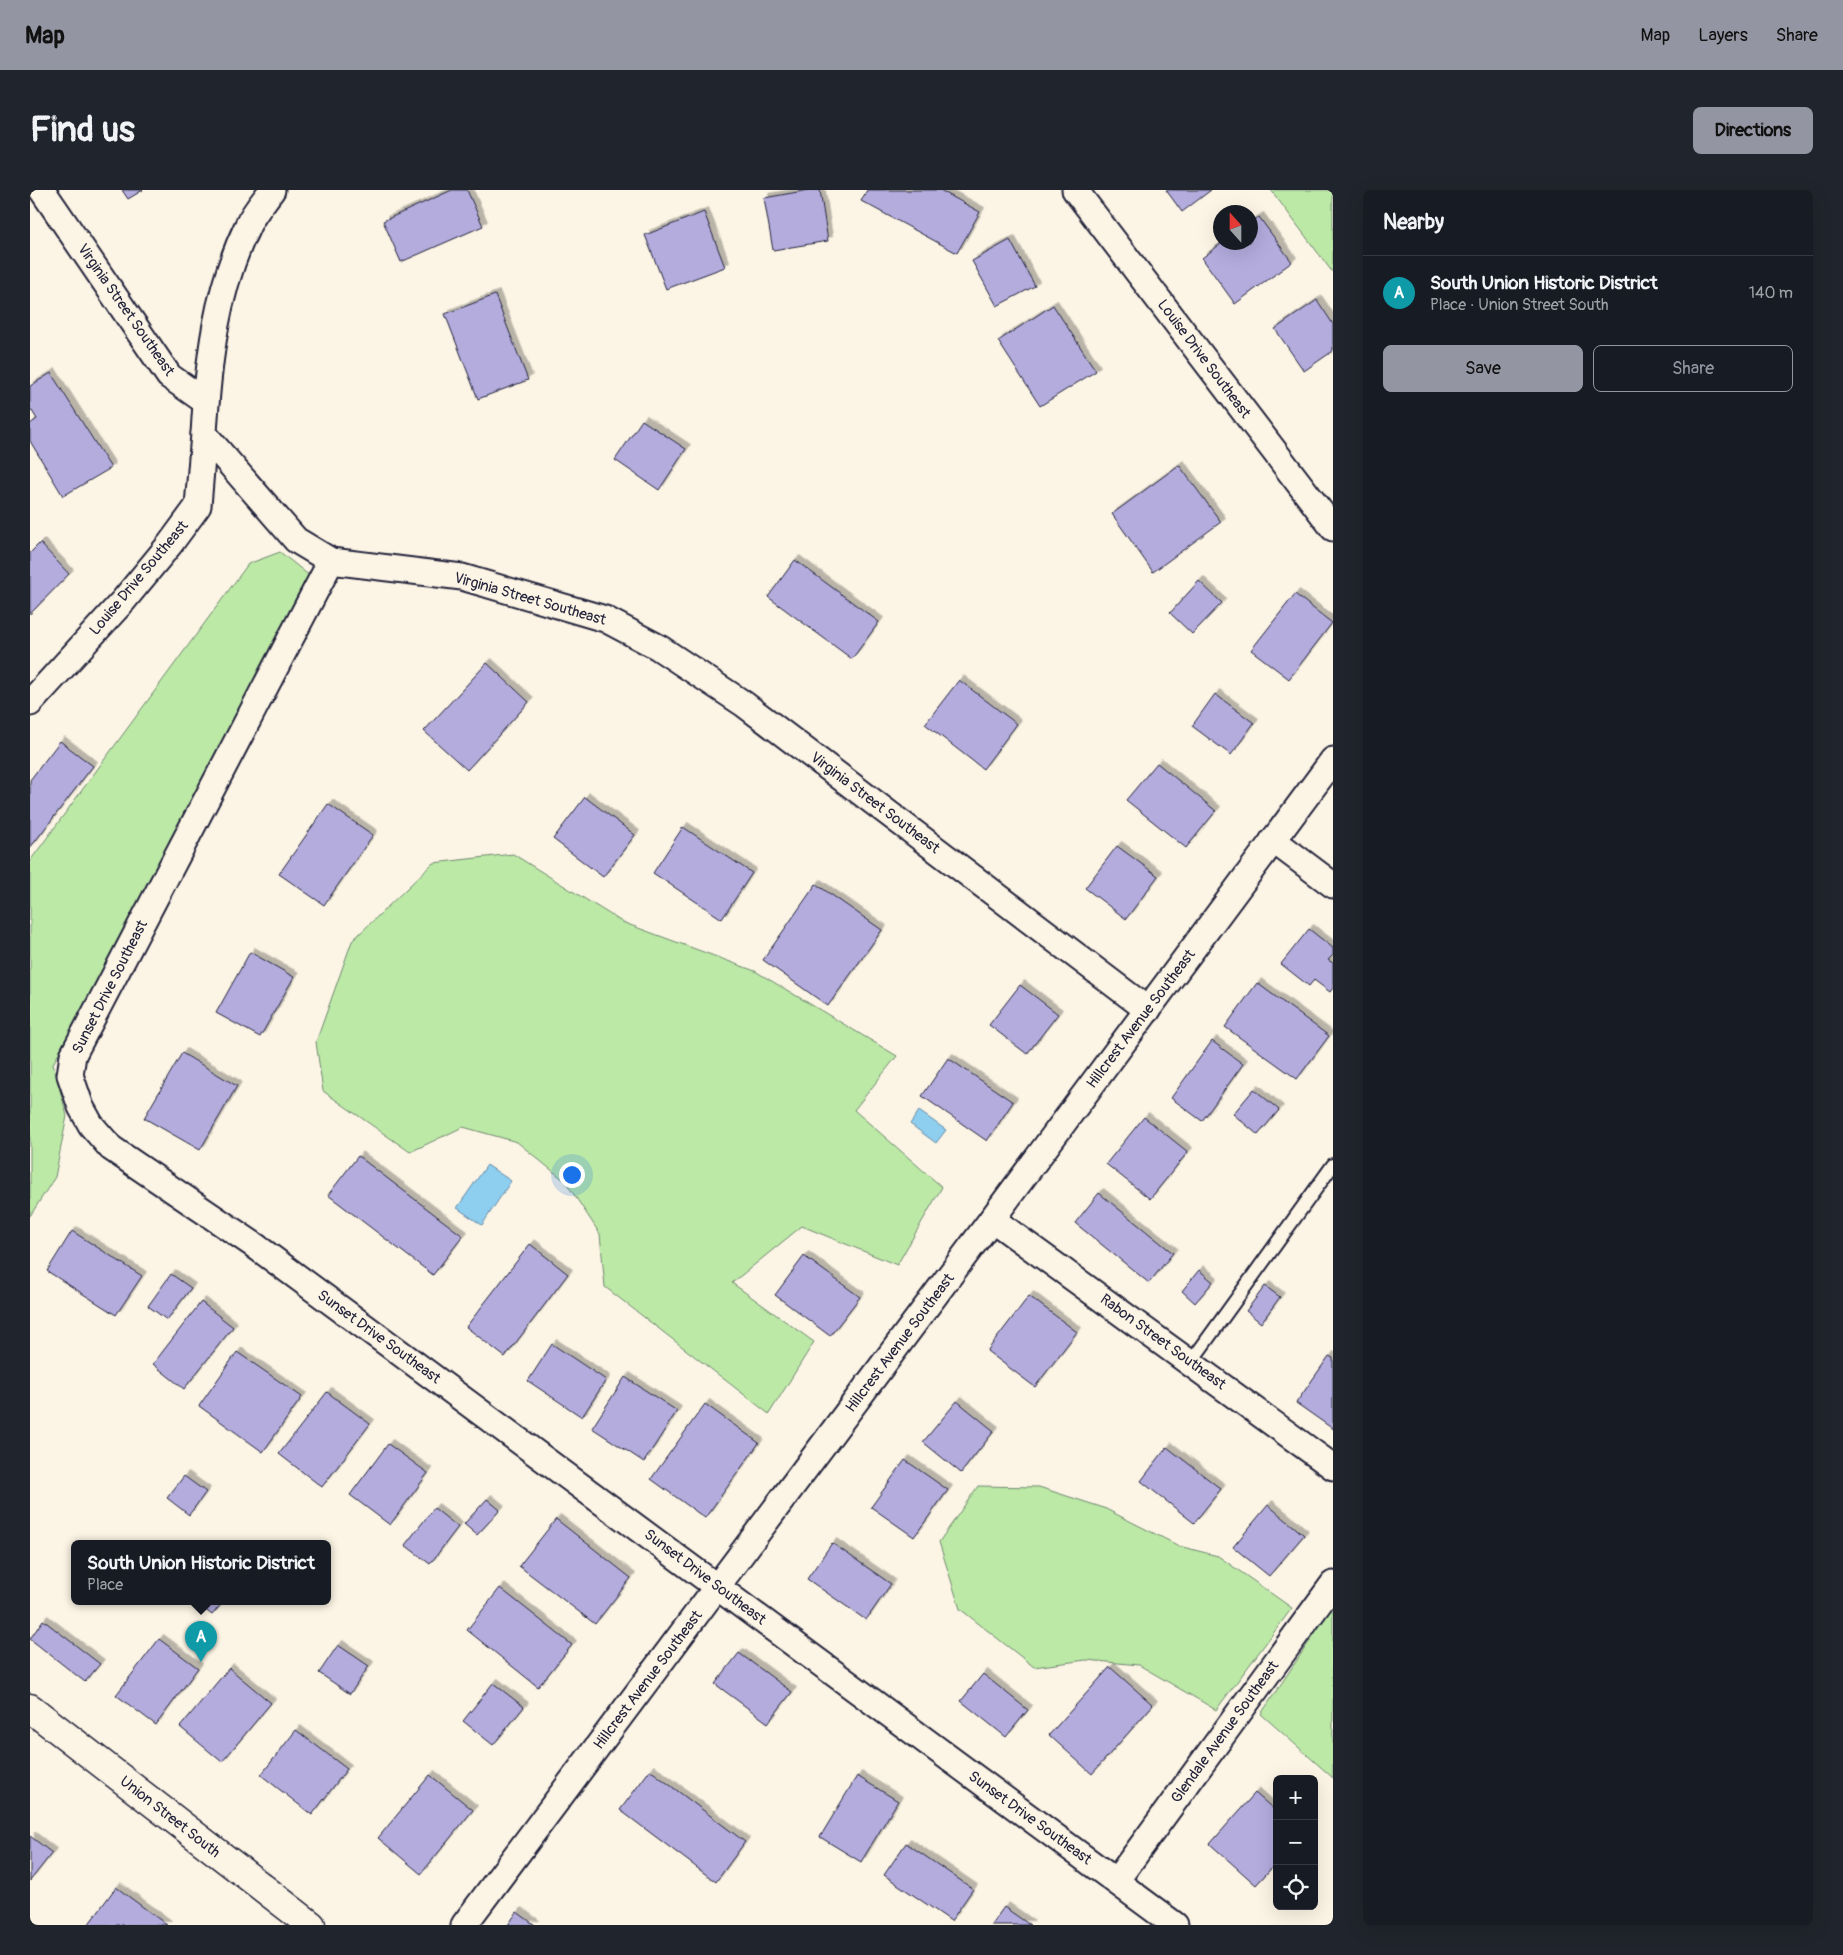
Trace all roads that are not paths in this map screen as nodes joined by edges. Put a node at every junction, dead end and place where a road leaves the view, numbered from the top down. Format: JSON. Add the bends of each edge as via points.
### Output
{"nodes":[{"id":1,"x":42,"y":190,"type":"edge"},
{"id":2,"x":272,"y":190,"type":"edge"},
{"id":3,"x":1075,"y":190,"type":"edge"},
{"id":4,"x":206,"y":402,"type":"junction"},
{"id":5,"x":204,"y":434,"type":"junction"},
{"id":6,"x":1333,"y":528,"type":"edge"},
{"id":7,"x":331,"y":561,"type":"junction"},
{"id":8,"x":30,"y":703,"type":"edge"},
{"id":9,"x":1333,"y":760,"type":"edge"},
{"id":10,"x":1273,"y":840,"type":"junction"},
{"id":11,"x":1333,"y":885,"type":"edge"},
{"id":12,"x":1148,"y":1010,"type":"junction"},
{"id":13,"x":1333,"y":1165,"type":"edge"},
{"id":14,"x":992,"y":1219,"type":"junction"},
{"id":15,"x":1191,"y":1362,"type":"junction"},
{"id":16,"x":1333,"y":1467,"type":"edge"},
{"id":17,"x":1333,"y":1584,"type":"edge"},
{"id":18,"x":718,"y":1586,"type":"junction"},
{"id":19,"x":30,"y":1708,"type":"edge"},
{"id":20,"x":1116,"y":1881,"type":"junction"},
{"id":21,"x":311,"y":1925,"type":"edge"},
{"id":22,"x":464,"y":1925,"type":"edge"},
{"id":23,"x":1175,"y":1925,"type":"edge"}],
"edges":[{"from":1,"to":4,"type":"street","name":"Virginia Street Southeast","via":[[169,376]]},
{"from":2,"to":4,"type":"street","via":[[248,223],[227,274],[212,345]]},
{"from":3,"to":6,"type":"street","name":"Louise Drive Southeast"},
{"from":4,"to":5,"type":"street"},
{"from":5,"to":7,"type":"street","name":"Virginia Street Southeast","via":[[296,540]]},
{"from":5,"to":8,"type":"street","name":"Louise Drive Southeast","via":[[198,506],[123,601]]},
{"from":7,"to":12,"type":"street","name":"Virginia Street Southeast","via":[[462,577],[605,619],[658,647],[744,704]]},
{"from":7,"to":18,"type":"street","name":"Sunset Drive Southeast","via":[[73,1055],[70,1075],[81,1107],[91,1125],[111,1148],[262,1250]]},
{"from":9,"to":10,"type":"street","name":"Hillcrest Avenue Southeast"},
{"from":10,"to":11,"type":"street"},
{"from":10,"to":12,"type":"street","name":"Hillcrest Avenue Southeast"},
{"from":12,"to":14,"type":"street","name":"Hillcrest Avenue Southeast"},
{"from":13,"to":15,"type":"lane"},
{"from":14,"to":15,"type":"street","name":"Rabon Street Southeast"},
{"from":14,"to":18,"type":"street","name":"Hillcrest Avenue Southeast"},
{"from":15,"to":16,"type":"street","name":"Rabon Street Southeast"},
{"from":17,"to":20,"type":"street","name":"Glendale Avenue Southeast"},
{"from":18,"to":20,"type":"street","name":"Sunset Drive Southeast"},
{"from":18,"to":22,"type":"street","name":"Hillcrest Avenue Southeast"},
{"from":19,"to":21,"type":"main road","name":"Union Street South"},
{"from":20,"to":23,"type":"street","name":"Sunset Drive Southeast"}]}
